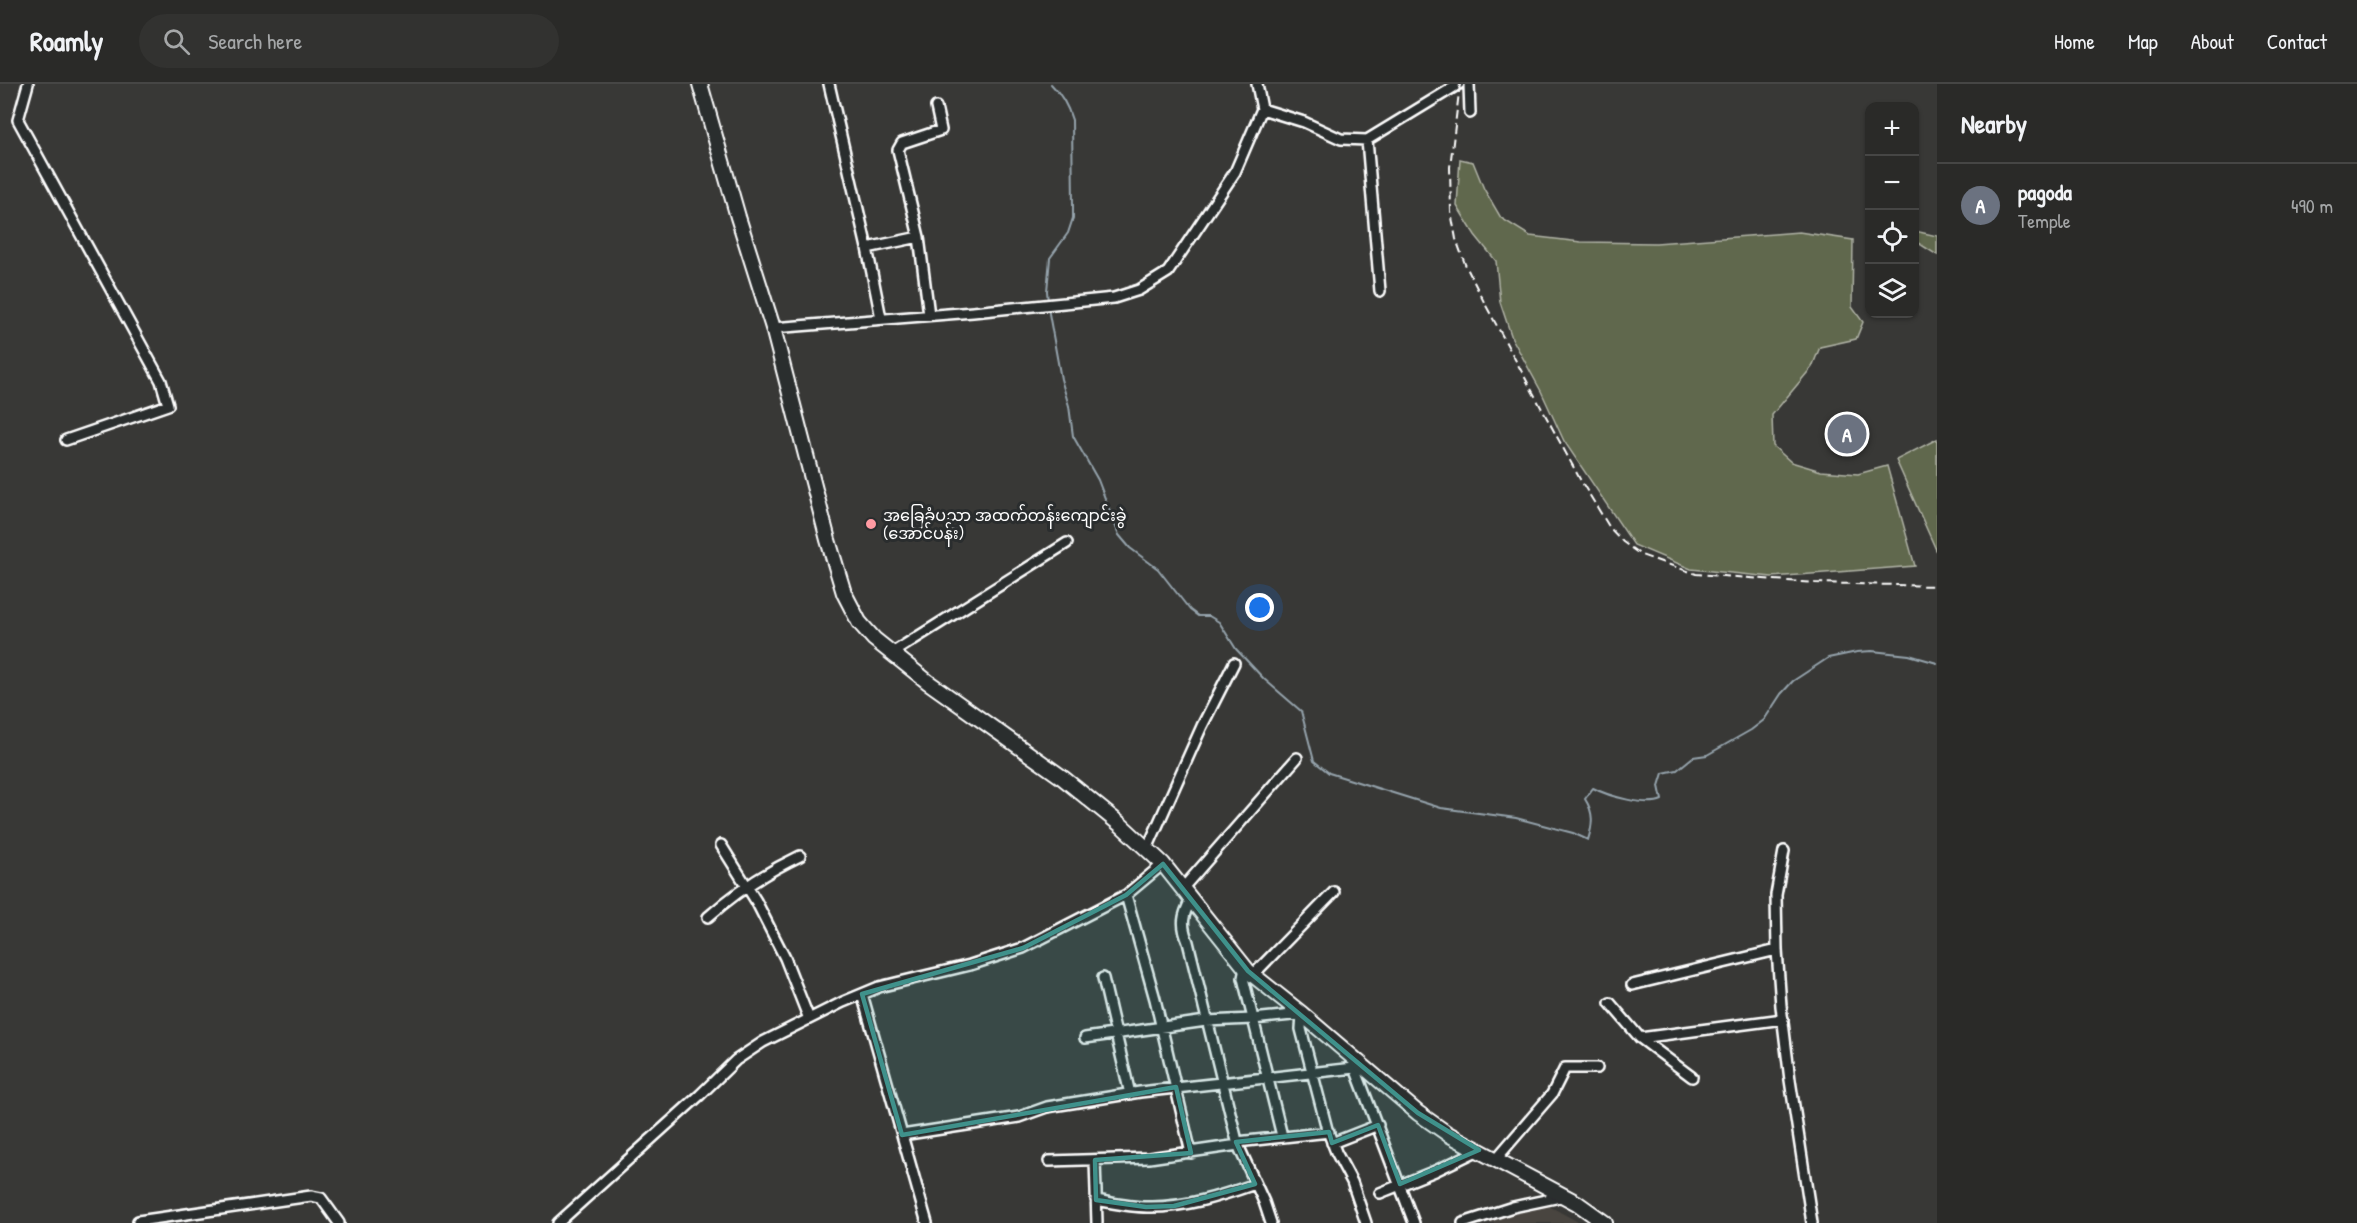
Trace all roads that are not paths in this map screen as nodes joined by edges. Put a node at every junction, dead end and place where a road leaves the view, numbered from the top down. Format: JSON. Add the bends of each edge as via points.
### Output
{"nodes":[{"id":1,"x":28,"y":84,"type":"edge"},
{"id":2,"x":700,"y":84,"type":"edge"},
{"id":3,"x":829,"y":84,"type":"edge"},
{"id":4,"x":1257,"y":84,"type":"edge"},
{"id":5,"x":1459,"y":84,"type":"edge"},
{"id":6,"x":1469,"y":84,"type":"edge"},
{"id":7,"x":936,"y":108,"type":"dead end"},
{"id":8,"x":1262,"y":109,"type":"junction"},
{"id":9,"x":1470,"y":113,"type":"dead end"},
{"id":10,"x":1367,"y":140,"type":"junction"},
{"id":11,"x":919,"y":237,"type":"junction"},
{"id":12,"x":867,"y":248,"type":"junction"},
{"id":13,"x":1380,"y":291,"type":"dead end"},
{"id":14,"x":929,"y":315,"type":"junction"},
{"id":15,"x":881,"y":318,"type":"junction"},
{"id":16,"x":773,"y":328,"type":"junction"},
{"id":17,"x":66,"y":440,"type":"dead end"},
{"id":18,"x":1067,"y":543,"type":"dead end"},
{"id":19,"x":892,"y":652,"type":"junction"},
{"id":20,"x":1234,"y":663,"type":"dead end"},
{"id":21,"x":1297,"y":758,"type":"dead end"},
{"id":22,"x":721,"y":845,"type":"dead end"},
{"id":23,"x":1147,"y":849,"type":"junction"},
{"id":24,"x":1784,"y":850,"type":"dead end"},
{"id":25,"x":800,"y":856,"type":"dead end"},
{"id":26,"x":1163,"y":864,"type":"junction"},
{"id":27,"x":747,"y":886,"type":"junction"},
{"id":28,"x":1182,"y":889,"type":"junction"},
{"id":29,"x":1334,"y":892,"type":"dead end"},
{"id":30,"x":1126,"y":895,"type":"junction"},
{"id":31,"x":1191,"y":900,"type":"junction"},
{"id":32,"x":708,"y":917,"type":"dead end"},
{"id":33,"x":1777,"y":950,"type":"junction"},
{"id":34,"x":1249,"y":971,"type":"junction"},
{"id":35,"x":1103,"y":978,"type":"dead end"},
{"id":36,"x":1632,"y":985,"type":"dead end"},
{"id":37,"x":862,"y":994,"type":"junction"},
{"id":38,"x":1610,"y":1003,"type":"dead end"},
{"id":39,"x":1302,"y":1014,"type":"junction"},
{"id":40,"x":809,"y":1018,"type":"junction"},
{"id":41,"x":1253,"y":1019,"type":"junction"},
{"id":42,"x":1783,"y":1019,"type":"junction"},
{"id":43,"x":1206,"y":1021,"type":"junction"},
{"id":44,"x":1161,"y":1026,"type":"junction"},
{"id":45,"x":1116,"y":1033,"type":"junction"},
{"id":46,"x":1085,"y":1038,"type":"dead end"},
{"id":47,"x":1641,"y":1038,"type":"junction"},
{"id":48,"x":1359,"y":1067,"type":"junction"},
{"id":49,"x":1597,"y":1068,"type":"dead end"},
{"id":50,"x":1312,"y":1073,"type":"junction"},
{"id":51,"x":1267,"y":1077,"type":"junction"},
{"id":52,"x":1692,"y":1077,"type":"dead end"},
{"id":53,"x":1221,"y":1081,"type":"junction"},
{"id":54,"x":1176,"y":1087,"type":"junction"},
{"id":55,"x":1130,"y":1094,"type":"junction"},
{"id":56,"x":1378,"y":1125,"type":"junction"},
{"id":57,"x":1329,"y":1132,"type":"junction"},
{"id":58,"x":902,"y":1135,"type":"junction"},
{"id":59,"x":1282,"y":1136,"type":"junction"},
{"id":60,"x":1238,"y":1143,"type":"junction"},
{"id":61,"x":1332,"y":1143,"type":"junction"},
{"id":62,"x":1479,"y":1150,"type":"junction"},
{"id":63,"x":1191,"y":1153,"type":"junction"},
{"id":64,"x":1496,"y":1159,"type":"junction"},
{"id":65,"x":1095,"y":1160,"type":"junction"},
{"id":66,"x":1049,"y":1161,"type":"dead end"},
{"id":67,"x":1255,"y":1184,"type":"junction"},
{"id":68,"x":1400,"y":1184,"type":"junction"},
{"id":69,"x":1380,"y":1193,"type":"dead end"},
{"id":70,"x":1565,"y":1196,"type":"junction"},
{"id":71,"x":1096,"y":1200,"type":"junction"},
{"id":72,"x":135,"y":1222,"type":"edge"},
{"id":73,"x":339,"y":1223,"type":"edge"},
{"id":74,"x":558,"y":1223,"type":"edge"},
{"id":75,"x":927,"y":1223,"type":"edge"},
{"id":76,"x":1097,"y":1223,"type":"edge"},
{"id":77,"x":1271,"y":1223,"type":"edge"},
{"id":78,"x":1366,"y":1223,"type":"edge"},
{"id":79,"x":1414,"y":1223,"type":"edge"},
{"id":80,"x":1463,"y":1223,"type":"edge"},
{"id":81,"x":1605,"y":1223,"type":"edge"},
{"id":82,"x":1812,"y":1223,"type":"edge"}],
"edges":[{"from":1,"to":17,"type":"street","via":[[18,120],[161,381],[168,405]]},
{"from":2,"to":16,"type":"main road"},
{"from":3,"to":12,"type":"street"},
{"from":4,"to":8,"type":"street"},
{"from":5,"to":10,"type":"street"},
{"from":6,"to":9,"type":"street"},
{"from":7,"to":11,"type":"street","via":[[941,130],[902,143],[898,150]]},
{"from":8,"to":10,"type":"street","via":[[1341,139]]},
{"from":8,"to":14,"type":"street","via":[[1235,172],[1168,272],[1149,284],[1114,298]]},
{"from":10,"to":13,"type":"street"},
{"from":11,"to":12,"type":"street"},
{"from":11,"to":14,"type":"street"},
{"from":12,"to":15,"type":"street"},
{"from":14,"to":15,"type":"street"},
{"from":15,"to":16,"type":"street"},
{"from":16,"to":19,"type":"main road","via":[[844,593],[859,622]]},
{"from":18,"to":19,"type":"street"},
{"from":19,"to":23,"type":"main road","via":[[1063,778]]},
{"from":20,"to":23,"type":"street"},
{"from":21,"to":28,"type":"street"},
{"from":22,"to":27,"type":"street"},
{"from":23,"to":26,"type":"main road"},
{"from":24,"to":33,"type":"street","via":[[1776,896]]},
{"from":25,"to":27,"type":"street"},
{"from":26,"to":28,"type":"main road"},
{"from":26,"to":30,"type":"street"},
{"from":27,"to":32,"type":"street"},
{"from":27,"to":40,"type":"street","via":[[785,958]]},
{"from":28,"to":31,"type":"main road"},
{"from":29,"to":34,"type":"street"},
{"from":30,"to":37,"type":"street","via":[[1023,948]]},
{"from":30,"to":44,"type":"street"},
{"from":31,"to":34,"type":"main road"},
{"from":31,"to":43,"type":"street","via":[[1182,918],[1183,930]]},
{"from":33,"to":36,"type":"street"},
{"from":33,"to":42,"type":"street"},
{"from":34,"to":39,"type":"main road"},
{"from":34,"to":41,"type":"street","via":[[1243,978]]},
{"from":35,"to":45,"type":"street"},
{"from":37,"to":40,"type":"street"},
{"from":37,"to":58,"type":"street"},
{"from":38,"to":47,"type":"street"},
{"from":39,"to":41,"type":"street"},
{"from":39,"to":48,"type":"main road"},
{"from":39,"to":50,"type":"street","via":[[1301,1029]]},
{"from":40,"to":74,"type":"street","via":[[736,1060]]},
{"from":41,"to":43,"type":"street"},
{"from":41,"to":51,"type":"street"},
{"from":42,"to":47,"type":"street"},
{"from":42,"to":82,"type":"street"},
{"from":43,"to":44,"type":"street"},
{"from":43,"to":53,"type":"street"},
{"from":44,"to":45,"type":"street"},
{"from":44,"to":54,"type":"street"},
{"from":45,"to":46,"type":"street"},
{"from":45,"to":55,"type":"street"},
{"from":47,"to":52,"type":"street"},
{"from":48,"to":50,"type":"street"},
{"from":48,"to":56,"type":"street"},
{"from":48,"to":62,"type":"main road","via":[[1448,1134]]},
{"from":49,"to":64,"type":"street","via":[[1565,1068],[1552,1094]]},
{"from":50,"to":51,"type":"street"},
{"from":50,"to":57,"type":"street"},
{"from":51,"to":53,"type":"street"},
{"from":51,"to":59,"type":"street"},
{"from":53,"to":54,"type":"street"},
{"from":53,"to":60,"type":"street"},
{"from":54,"to":55,"type":"street"},
{"from":54,"to":63,"type":"street"},
{"from":55,"to":58,"type":"street"},
{"from":56,"to":61,"type":"street"},
{"from":56,"to":68,"type":"street"},
{"from":57,"to":59,"type":"street"},
{"from":57,"to":61,"type":"street"},
{"from":58,"to":75,"type":"street"},
{"from":59,"to":60,"type":"street"},
{"from":60,"to":63,"type":"street"},
{"from":60,"to":67,"type":"street"},
{"from":61,"to":78,"type":"street","via":[[1352,1182]]},
{"from":62,"to":64,"type":"main road"},
{"from":62,"to":68,"type":"street"},
{"from":63,"to":65,"type":"street"},
{"from":64,"to":70,"type":"main road"},
{"from":65,"to":66,"type":"street"},
{"from":65,"to":71,"type":"street"},
{"from":67,"to":71,"type":"street","via":[[1174,1206],[1146,1208]]},
{"from":67,"to":77,"type":"street"},
{"from":68,"to":69,"type":"street"},
{"from":68,"to":79,"type":"street"},
{"from":70,"to":80,"type":"street"},
{"from":70,"to":81,"type":"main road"},
{"from":71,"to":76,"type":"street"},
{"from":72,"to":73,"type":"street","via":[[311,1196],[321,1198]]}]}
